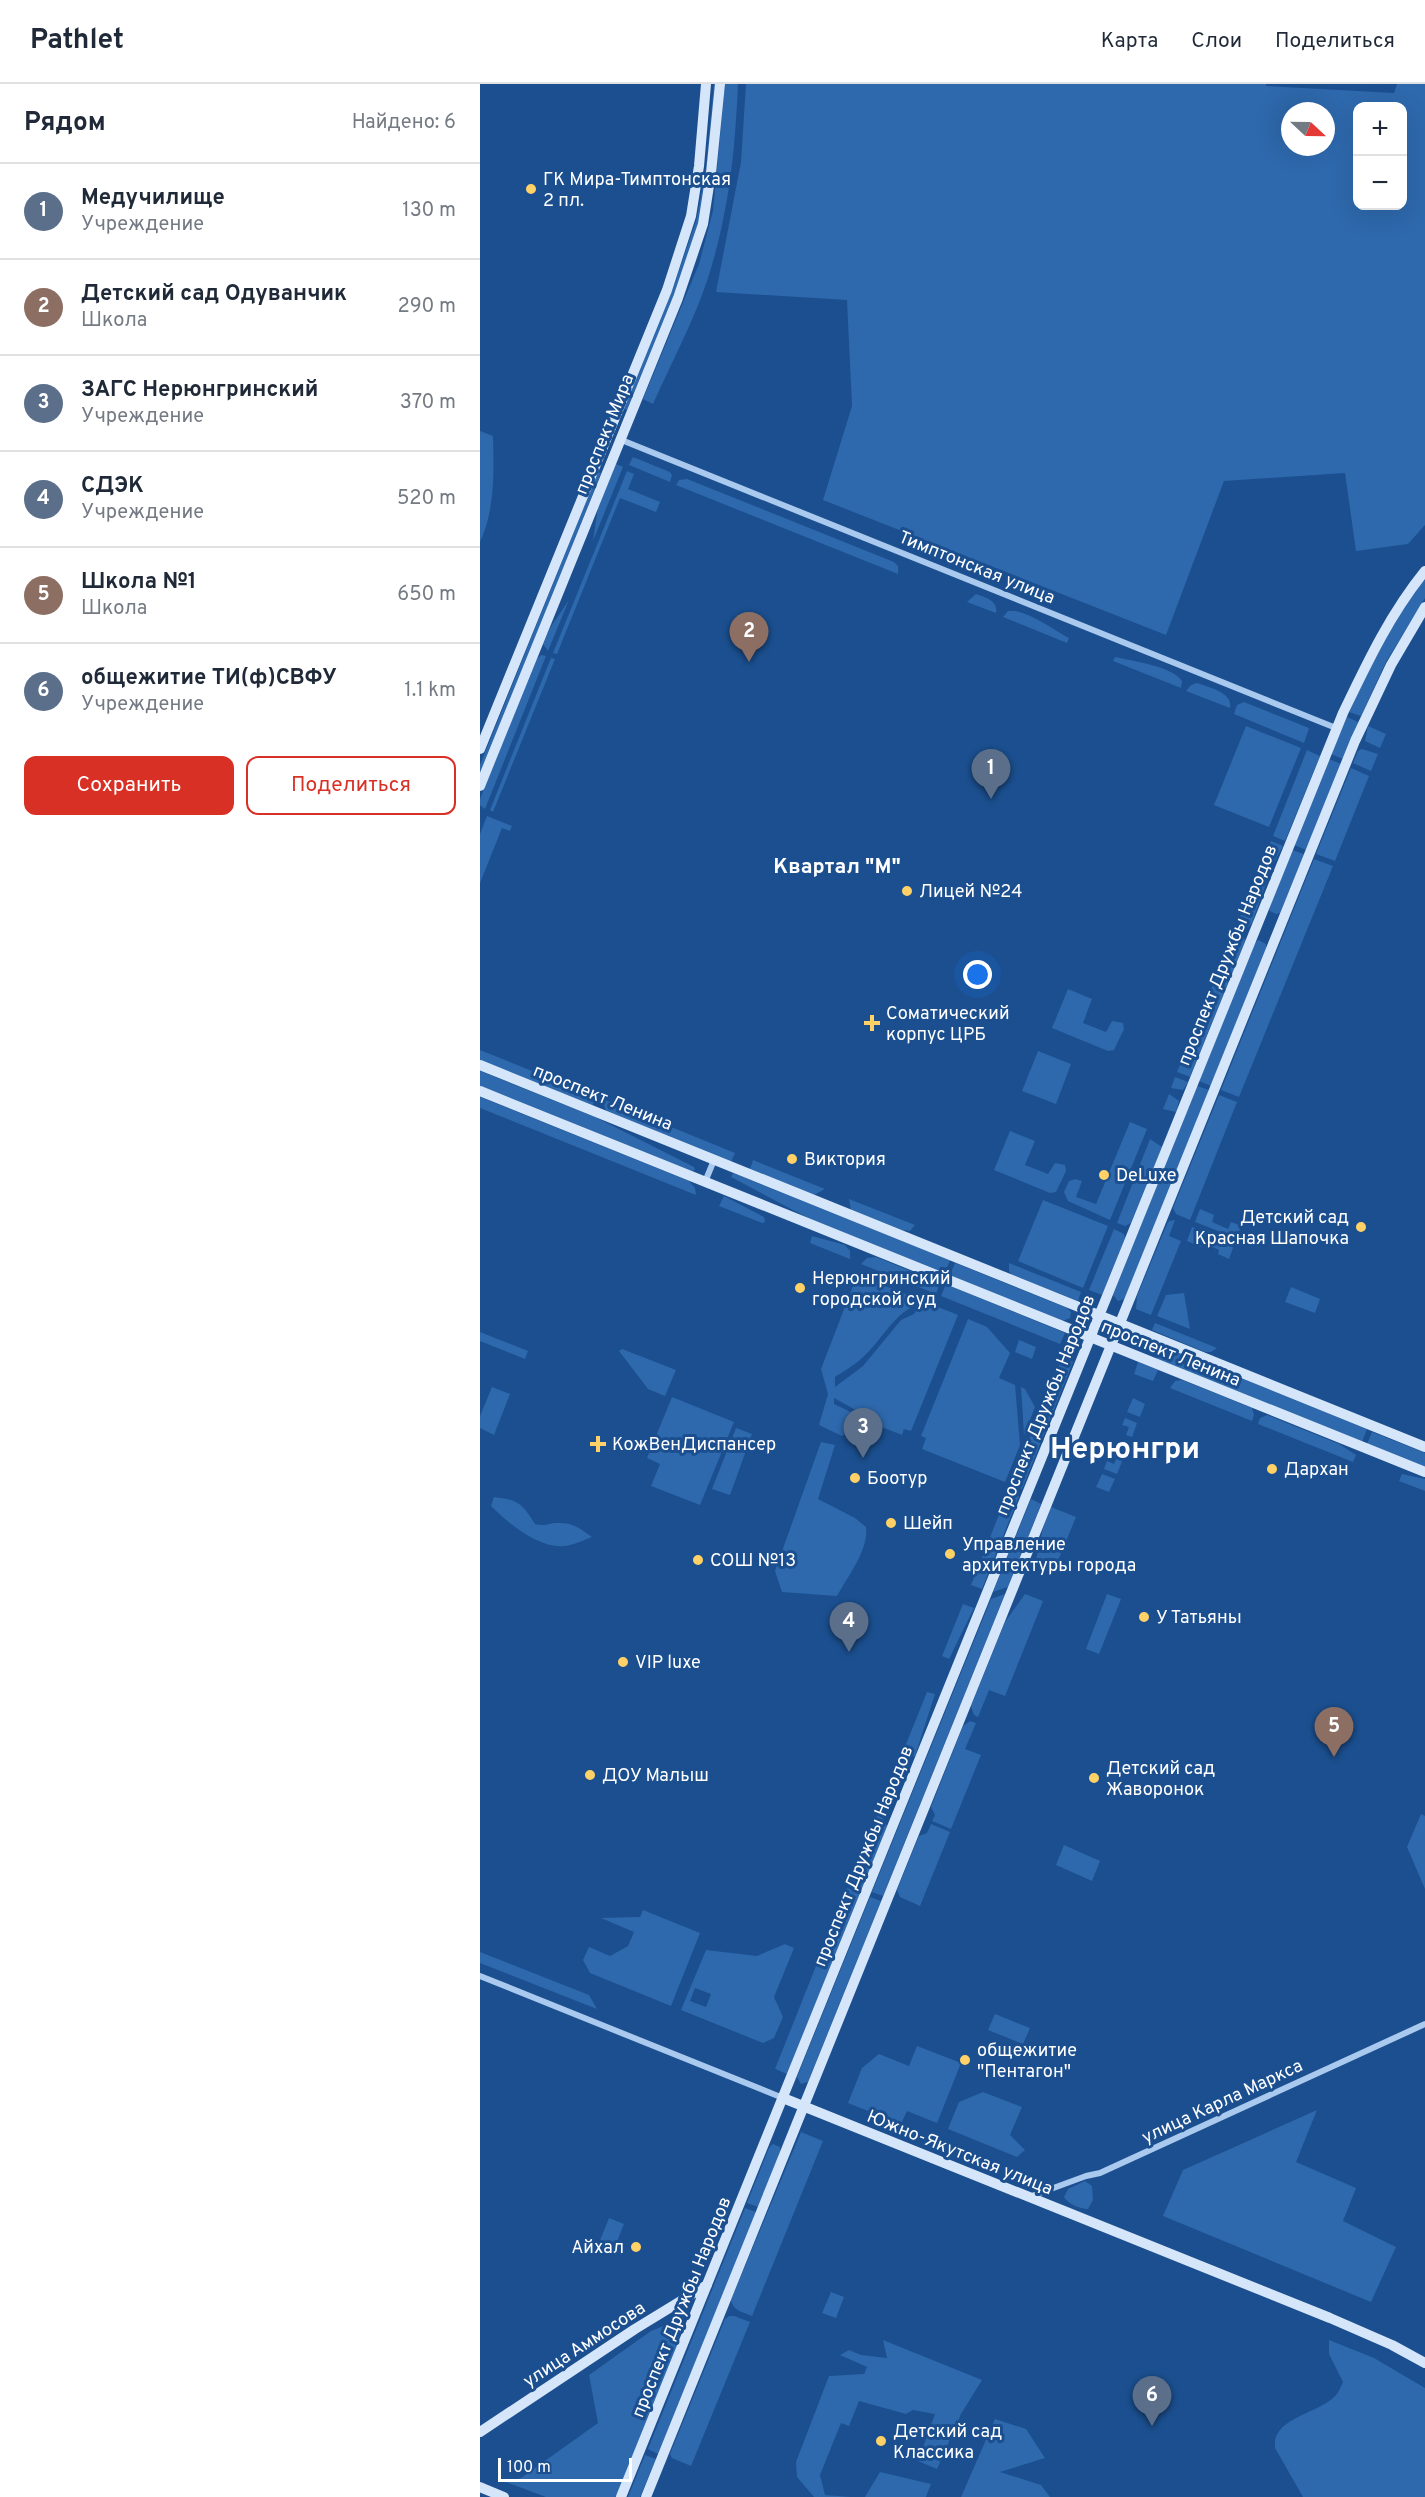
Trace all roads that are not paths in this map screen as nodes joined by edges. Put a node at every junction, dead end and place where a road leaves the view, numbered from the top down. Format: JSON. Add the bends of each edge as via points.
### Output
{"nodes":[{"id":1,"x":706,"y":84,"type":"edge"},
{"id":2,"x":720,"y":84,"type":"edge"},
{"id":3,"x":607,"y":434,"type":"junction"},
{"id":4,"x":620,"y":439,"type":"junction"},
{"id":5,"x":1425,"y":571,"type":"edge"},
{"id":6,"x":1425,"y":607,"type":"edge"},
{"id":7,"x":1336,"y":728,"type":"junction"},
{"id":8,"x":480,"y":749,"type":"edge"},
{"id":9,"x":480,"y":786,"type":"edge"},
{"id":10,"x":480,"y":1065,"type":"edge"},
{"id":11,"x":480,"y":1091,"type":"edge"},
{"id":12,"x":714,"y":1160,"type":"junction"},
{"id":13,"x":705,"y":1182,"type":"junction"},
{"id":14,"x":1099,"y":1316,"type":"junction"},
{"id":15,"x":1120,"y":1324,"type":"junction"},
{"id":16,"x":1089,"y":1338,"type":"junction"},
{"id":17,"x":1111,"y":1346,"type":"junction"},
{"id":18,"x":1425,"y":1447,"type":"edge"},
{"id":19,"x":1425,"y":1472,"type":"edge"},
{"id":20,"x":480,"y":1976,"type":"edge"},
{"id":21,"x":1425,"y":2024,"type":"edge"},
{"id":22,"x":783,"y":2098,"type":"junction"},
{"id":23,"x":803,"y":2106,"type":"junction"},
{"id":24,"x":1029,"y":2197,"type":"junction"},
{"id":25,"x":708,"y":2285,"type":"junction"},
{"id":26,"x":1425,"y":2363,"type":"edge"},
{"id":27,"x":480,"y":2432,"type":"edge"},
{"id":28,"x":480,"y":2487,"type":"edge"},
{"id":29,"x":504,"y":2497,"type":"edge"},
{"id":30,"x":621,"y":2497,"type":"edge"},
{"id":31,"x":646,"y":2497,"type":"edge"}],
"edges":[{"from":1,"to":3,"type":"street","name":"проспект Мира","via":[[691,216],[667,290]]},
{"from":2,"to":4,"type":"street","name":"проспект Мира","via":[[703,224]]},
{"from":3,"to":4,"type":"street","name":"Тимптонская улица"},
{"from":3,"to":8,"type":"street","name":"проспект Мира"},
{"from":4,"to":7,"type":"street","name":"Тимптонская улица"},
{"from":4,"to":9,"type":"street","name":"проспект Мира"},
{"from":5,"to":7,"type":"street","name":"проспект Дружбы Народов","via":[[1372,652]]},
{"from":6,"to":15,"type":"street","via":[[1390,664],[1363,721]]},
{"from":7,"to":14,"type":"street","name":"проспект Дружбы Народов"},
{"from":10,"to":12,"type":"street","name":"проспект Ленина"},
{"from":11,"to":13,"type":"street","name":"проспект Ленина"},
{"from":12,"to":13,"type":"street"},
{"from":12,"to":14,"type":"street","name":"проспект Ленина"},
{"from":13,"to":16,"type":"street","name":"проспект Ленина"},
{"from":14,"to":15,"type":"street","name":"проспект Ленина"},
{"from":14,"to":16,"type":"street","name":"проспект Дружбы Народов"},
{"from":15,"to":17,"type":"street"},
{"from":15,"to":18,"type":"street","name":"проспект Ленина"},
{"from":16,"to":17,"type":"street","name":"проспект Ленина"},
{"from":16,"to":22,"type":"street","name":"проспект Дружбы Народов"},
{"from":17,"to":19,"type":"street","name":"проспект Ленина"},
{"from":17,"to":23,"type":"street"},
{"from":20,"to":22,"type":"street","name":"Южно-Якутская улица"},
{"from":21,"to":24,"type":"street","name":"улица Карла Маркса","via":[[1101,2173]]},
{"from":22,"to":23,"type":"street","name":"Южно-Якутская улица"},
{"from":22,"to":25,"type":"street","name":"проспект Дружбы Народов"},
{"from":23,"to":24,"type":"street","name":"Южно-Якутская улица"},
{"from":23,"to":31,"type":"street"},
{"from":24,"to":26,"type":"street","name":"Южно-Якутская улица","via":[[1330,2318]]},
{"from":25,"to":27,"type":"street","name":"улица Аммосова"},
{"from":25,"to":30,"type":"street","name":"проспект Дружбы Народов"},
{"from":28,"to":29,"type":"street"}]}
